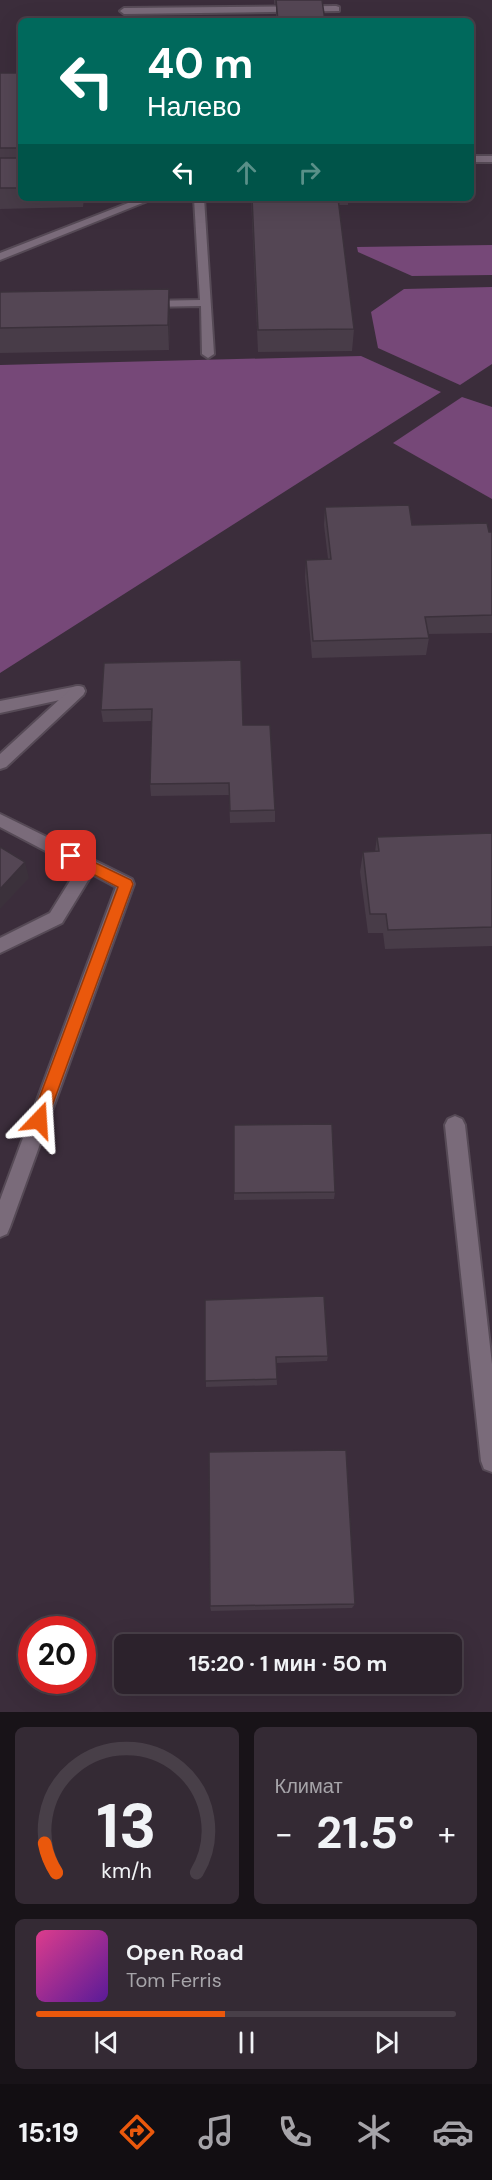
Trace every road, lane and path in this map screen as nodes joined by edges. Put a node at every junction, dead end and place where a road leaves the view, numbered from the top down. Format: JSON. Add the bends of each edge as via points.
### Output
{"nodes":[{"id":1,"x":335,"y":4,"type":"edge"},
{"id":2,"x":248,"y":10,"type":"junction"},
{"id":3,"x":123,"y":11,"type":"dead end"},
{"id":4,"x":249,"y":18,"type":"edge"},
{"id":5,"x":474,"y":159,"type":"edge"},
{"id":6,"x":492,"y":159,"type":"edge"},
{"id":7,"x":142,"y":201,"type":"edge"},
{"id":8,"x":199,"y":201,"type":"edge"},
{"id":9,"x":0,"y":257,"type":"edge"},
{"id":10,"x":206,"y":303,"type":"junction"},
{"id":11,"x":134,"y":304,"type":"edge"},
{"id":12,"x":208,"y":354,"type":"dead end"},
{"id":13,"x":0,"y":707,"type":"edge"},
{"id":14,"x":0,"y":763,"type":"edge"},
{"id":15,"x":0,"y":820,"type":"edge"},
{"id":16,"x":89,"y":866,"type":"junction"},
{"id":17,"x":0,"y":946,"type":"edge"},
{"id":18,"x":455,"y":1125,"type":"dead end"},
{"id":19,"x":0,"y":1227,"type":"edge"},
{"id":20,"x":492,"y":1461,"type":"edge"}],
"edges":[{"from":1,"to":2,"type":"street"},
{"from":2,"to":3,"type":"street"},
{"from":2,"to":4,"type":"street"},
{"from":5,"to":6,"type":"street"},
{"from":7,"to":9,"type":"street"},
{"from":8,"to":10,"type":"street"},
{"from":10,"to":11,"type":"street"},
{"from":10,"to":12,"type":"street"},
{"from":13,"to":14,"type":"street","via":[[78,691]]},
{"from":15,"to":16,"type":"street"},
{"from":16,"to":17,"type":"street","via":[[56,918]]},
{"from":16,"to":19,"type":"street","via":[[126,884]]},
{"from":18,"to":20,"type":"street"}]}
